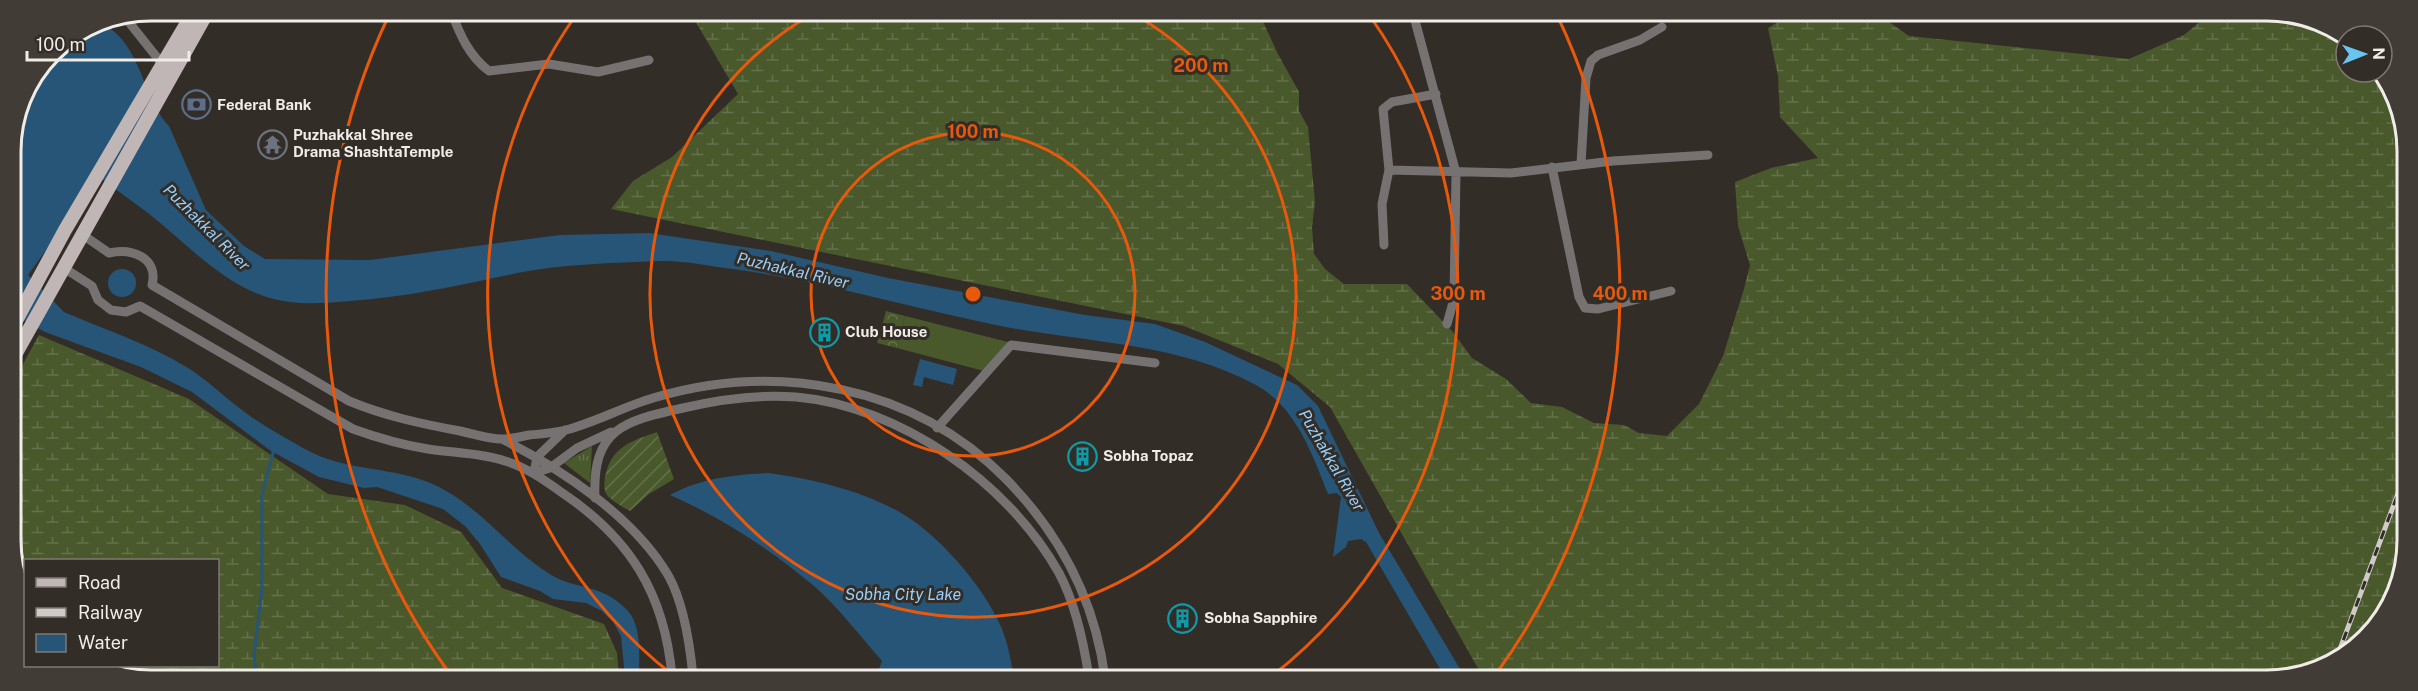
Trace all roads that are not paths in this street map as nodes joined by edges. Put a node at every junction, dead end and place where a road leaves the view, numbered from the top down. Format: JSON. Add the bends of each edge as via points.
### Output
{"nodes":[{"id":1,"x":188,"y":21,"type":"edge"},
{"id":2,"x":201,"y":21,"type":"edge"},
{"id":3,"x":455,"y":21,"type":"edge"},
{"id":4,"x":1415,"y":21,"type":"edge"},
{"id":5,"x":129,"y":23,"type":"edge"},
{"id":6,"x":1662,"y":27,"type":"dead end"},
{"id":7,"x":649,"y":60,"type":"dead end"},
{"id":8,"x":167,"y":70,"type":"junction"},
{"id":9,"x":1436,"y":94,"type":"junction"},
{"id":10,"x":1708,"y":155,"type":"dead end"},
{"id":11,"x":1581,"y":164,"type":"junction"},
{"id":12,"x":1552,"y":167,"type":"junction"},
{"id":13,"x":1389,"y":170,"type":"junction"},
{"id":14,"x":1456,"y":173,"type":"junction"},
{"id":15,"x":83,"y":235,"type":"junction"},
{"id":16,"x":1384,"y":245,"type":"dead end"},
{"id":17,"x":63,"y":268,"type":"junction"},
{"id":18,"x":1671,"y":291,"type":"dead end"},
{"id":19,"x":21,"y":310,"type":"edge"},
{"id":20,"x":1447,"y":324,"type":"dead end"},
{"id":21,"x":21,"y":344,"type":"edge"},
{"id":22,"x":1155,"y":363,"type":"dead end"},
{"id":23,"x":938,"y":428,"type":"junction"},
{"id":24,"x":565,"y":430,"type":"junction"},
{"id":25,"x":611,"y":432,"type":"junction"},
{"id":26,"x":502,"y":439,"type":"junction"},
{"id":27,"x":537,"y":457,"type":"junction"},
{"id":28,"x":550,"y":468,"type":"junction"},
{"id":29,"x":534,"y":473,"type":"junction"},
{"id":30,"x":595,"y":498,"type":"junction"},
{"id":31,"x":671,"y":670,"type":"edge"},
{"id":32,"x":692,"y":670,"type":"edge"},
{"id":33,"x":1087,"y":670,"type":"edge"},
{"id":34,"x":1104,"y":670,"type":"edge"}],
"edges":[{"from":1,"to":8,"type":"main road"},
{"from":2,"to":8,"type":"main road"},
{"from":3,"to":7,"type":"street","via":[[476,61],[489,71],[549,64],[598,72]]},
{"from":4,"to":9,"type":"street"},
{"from":5,"to":8,"type":"street"},
{"from":6,"to":11,"type":"street","via":[[1640,40],[1598,55],[1591,62],[1586,78]]},
{"from":8,"to":15,"type":"main road","via":[[157,97]]},
{"from":8,"to":19,"type":"main road","via":[[90,188]]},
{"from":9,"to":13,"type":"street","via":[[1392,102],[1383,109]]},
{"from":9,"to":14,"type":"street"},
{"from":10,"to":11,"type":"street"},
{"from":11,"to":12,"type":"street"},
{"from":12,"to":14,"type":"street","via":[[1511,173]]},
{"from":12,"to":18,"type":"street","via":[[1579,297],[1585,308],[1598,309]]},
{"from":13,"to":14,"type":"street"},
{"from":13,"to":16,"type":"street","via":[[1382,204]]},
{"from":14,"to":20,"type":"street","via":[[1454,299]]},
{"from":15,"to":17,"type":"main road"},
{"from":15,"to":26,"type":"street","via":[[109,253],[124,250],[138,254],[149,265],[152,285],[349,400],[381,414]]},
{"from":17,"to":21,"type":"main road"},
{"from":17,"to":29,"type":"street","via":[[92,286],[98,300],[111,310],[126,312],[140,306],[353,429],[388,442],[506,461]]},
{"from":22,"to":23,"type":"street","via":[[1011,345]]},
{"from":23,"to":24,"type":"street","via":[[861,394],[822,384],[774,380],[739,382],[654,398]]},
{"from":23,"to":34,"type":"street","via":[[992,465],[1058,541],[1081,584],[1095,623]]},
{"from":24,"to":26,"type":"street"},
{"from":24,"to":27,"type":"street"},
{"from":25,"to":28,"type":"street","via":[[577,448]]},
{"from":25,"to":30,"type":"street","via":[[599,452]]},
{"from":25,"to":33,"type":"street","via":[[674,410],[752,396],[828,402],[879,418],[914,435],[955,459],[1029,530],[1059,574],[1078,627]]},
{"from":26,"to":27,"type":"street"},
{"from":27,"to":28,"type":"street"},
{"from":27,"to":29,"type":"street"},
{"from":28,"to":29,"type":"street"},
{"from":28,"to":30,"type":"street"},
{"from":29,"to":31,"type":"street","via":[[577,502],[630,553],[660,616]]},
{"from":30,"to":32,"type":"street","via":[[621,517],[668,575],[679,601]]}]}
